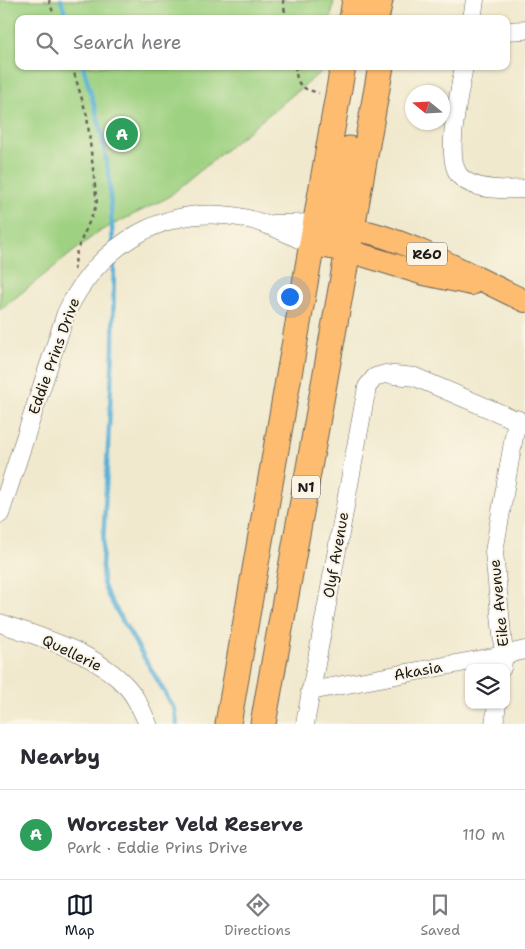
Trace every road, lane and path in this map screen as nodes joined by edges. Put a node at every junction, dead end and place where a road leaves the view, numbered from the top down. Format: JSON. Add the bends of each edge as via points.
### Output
{"nodes":[{"id":1,"x":49,"y":0,"type":"edge"},
{"id":2,"x":283,"y":0,"type":"edge"},
{"id":3,"x":355,"y":0,"type":"edge"},
{"id":4,"x":380,"y":0,"type":"edge"},
{"id":5,"x":393,"y":0,"type":"edge"},
{"id":6,"x":475,"y":0,"type":"edge"},
{"id":7,"x":55,"y":15,"type":"edge"},
{"id":8,"x":285,"y":15,"type":"edge"},
{"id":9,"x":353,"y":15,"type":"edge"},
{"id":10,"x":377,"y":15,"type":"edge"},
{"id":11,"x":390,"y":15,"type":"edge"},
{"id":12,"x":473,"y":15,"type":"edge"},
{"id":13,"x":525,"y":30,"type":"edge"},
{"id":14,"x":510,"y":31,"type":"edge"},
{"id":15,"x":73,"y":70,"type":"edge"},
{"id":16,"x":295,"y":70,"type":"edge"},
{"id":17,"x":342,"y":70,"type":"edge"},
{"id":18,"x":365,"y":70,"type":"edge"},
{"id":19,"x":380,"y":70,"type":"edge"},
{"id":20,"x":463,"y":70,"type":"edge"},
{"id":21,"x":338,"y":98,"type":"junction"},
{"id":22,"x":525,"y":189,"type":"edge"},
{"id":23,"x":332,"y":237,"type":"junction"},
{"id":24,"x":78,"y":290,"type":"junction"},
{"id":25,"x":525,"y":301,"type":"edge"},
{"id":26,"x":521,"y":422,"type":"edge"},
{"id":27,"x":0,"y":514,"type":"edge"},
{"id":28,"x":0,"y":623,"type":"edge"},
{"id":29,"x":525,"y":650,"type":"edge"},
{"id":30,"x":503,"y":662,"type":"edge"},
{"id":31,"x":310,"y":691,"type":"junction"},
{"id":32,"x":496,"y":709,"type":"edge"},
{"id":33,"x":148,"y":724,"type":"edge"},
{"id":34,"x":228,"y":724,"type":"edge"},
{"id":35,"x":263,"y":724,"type":"edge"},
{"id":36,"x":305,"y":724,"type":"edge"},
{"id":37,"x":494,"y":724,"type":"edge"}],
"edges":[{"from":1,"to":7,"type":"path"},
{"from":2,"to":8,"type":"path"},
{"from":3,"to":9,"type":"highway"},
{"from":4,"to":10,"type":"highway"},
{"from":5,"to":11,"type":"highway"},
{"from":6,"to":12,"type":"street"},
{"from":13,"to":14,"type":"street"},
{"from":15,"to":24,"type":"path","via":[[87,116],[96,204],[77,250],[74,270]]},
{"from":16,"to":21,"type":"path","via":[[296,78],[304,89]]},
{"from":17,"to":21,"type":"highway","number":"N1"},
{"from":18,"to":23,"type":"highway"},
{"from":19,"to":23,"type":"highway","number":"N1"},
{"from":20,"to":22,"type":"street","via":[[452,160],[460,176],[486,188]]},
{"from":21,"to":23,"type":"highway","number":"N1"},
{"from":23,"to":24,"type":"street","name":"Eddie Prins Drive","via":[[244,218],[191,216],[149,228],[123,243],[95,267]]},
{"from":23,"to":25,"type":"main road","number":"R60","via":[[373,233],[442,261]]},
{"from":23,"to":34,"type":"highway","number":"N1","via":[[266,506]]},
{"from":23,"to":35,"type":"highway","number":"N1"},
{"from":24,"to":27,"type":"street","name":"Eddie Prins Drive","via":[[66,313]]},
{"from":26,"to":30,"type":"street","name":"Eike Avenue","via":[[494,552]]},
{"from":26,"to":31,"type":"street","name":"Olyf Avenue","via":[[414,377],[385,374],[375,377],[367,387]]},
{"from":28,"to":33,"type":"street","name":"Quellerie","via":[[94,661],[128,687]]},
{"from":29,"to":30,"type":"street","name":"Akasia"},
{"from":30,"to":31,"type":"street","name":"Akasia"},
{"from":31,"to":36,"type":"street","name":"Olyf Avenue"},
{"from":32,"to":37,"type":"street"}]}
